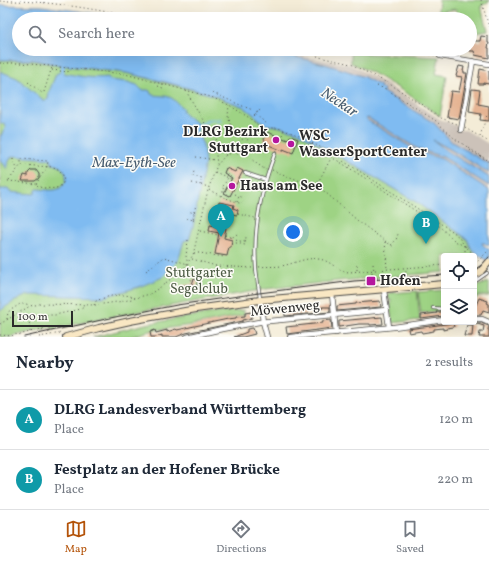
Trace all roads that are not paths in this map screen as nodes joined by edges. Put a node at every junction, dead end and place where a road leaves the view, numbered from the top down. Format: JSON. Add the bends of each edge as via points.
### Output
{"nodes":[{"id":1,"x":440,"y":56,"type":"dead end"},
{"id":2,"x":473,"y":61,"type":"junction"},
{"id":3,"x":489,"y":64,"type":"edge"},
{"id":4,"x":462,"y":128,"type":"road end"},
{"id":5,"x":275,"y":153,"type":"dead end"},
{"id":6,"x":245,"y":173,"type":"dead end"},
{"id":7,"x":266,"y":180,"type":"junction"},
{"id":8,"x":264,"y":187,"type":"junction"},
{"id":9,"x":268,"y":188,"type":"dead end"},
{"id":10,"x":489,"y":262,"type":"edge"},
{"id":11,"x":484,"y":272,"type":"junction"},
{"id":12,"x":477,"y":275,"type":"edge"},
{"id":13,"x":477,"y":279,"type":"edge"},
{"id":14,"x":441,"y":284,"type":"edge"},
{"id":15,"x":384,"y":290,"type":"junction"},
{"id":16,"x":332,"y":294,"type":"junction"},
{"id":17,"x":260,"y":300,"type":"junction"},
{"id":18,"x":433,"y":308,"type":"dead end"},
{"id":19,"x":441,"y":309,"type":"edge"},
{"id":20,"x":386,"y":310,"type":"junction"},
{"id":21,"x":334,"y":315,"type":"junction"},
{"id":22,"x":477,"y":318,"type":"edge"},
{"id":23,"x":441,"y":320,"type":"edge"},
{"id":24,"x":263,"y":322,"type":"junction"},
{"id":25,"x":489,"y":322,"type":"edge"},
{"id":26,"x":388,"y":327,"type":"junction"},
{"id":27,"x":336,"y":333,"type":"junction"},
{"id":28,"x":64,"y":335,"type":"edge"},
{"id":29,"x":73,"y":336,"type":"edge"},
{"id":30,"x":187,"y":337,"type":"edge"},
{"id":31,"x":266,"y":337,"type":"edge"},
{"id":32,"x":290,"y":337,"type":"edge"}],
"edges":[{"from":1,"to":2,"type":"street"},
{"from":2,"to":3,"type":"street"},
{"from":2,"to":4,"type":"street"},
{"from":5,"to":7,"type":"lane"},
{"from":6,"to":7,"type":"lane"},
{"from":7,"to":8,"type":"lane"},
{"from":8,"to":9,"type":"lane"},
{"from":8,"to":17,"type":"lane","via":[[256,233],[256,268]]},
{"from":10,"to":11,"type":"main road","bridge":true},
{"from":11,"to":12,"type":"main road"},
{"from":11,"to":13,"type":"lane"},
{"from":14,"to":15,"type":"main road"},
{"from":15,"to":16,"type":"main road","via":[[372,287]]},
{"from":15,"to":20,"type":"street"},
{"from":16,"to":17,"type":"main road"},
{"from":16,"to":21,"type":"street"},
{"from":17,"to":24,"type":"street"},
{"from":17,"to":29,"type":"main road","via":[[130,321]]},
{"from":18,"to":19,"type":"lane"},
{"from":20,"to":21,"type":"street","name":"Möwenweg"},
{"from":20,"to":26,"type":"street"},
{"from":21,"to":24,"type":"street","name":"Möwenweg"},
{"from":21,"to":27,"type":"street"},
{"from":22,"to":25,"type":"street"},
{"from":23,"to":26,"type":"street"},
{"from":24,"to":30,"type":"street","name":"Möwenweg"},
{"from":24,"to":31,"type":"street"},
{"from":26,"to":27,"type":"street"},
{"from":27,"to":32,"type":"street"},
{"from":28,"to":29,"type":"main road"}]}
